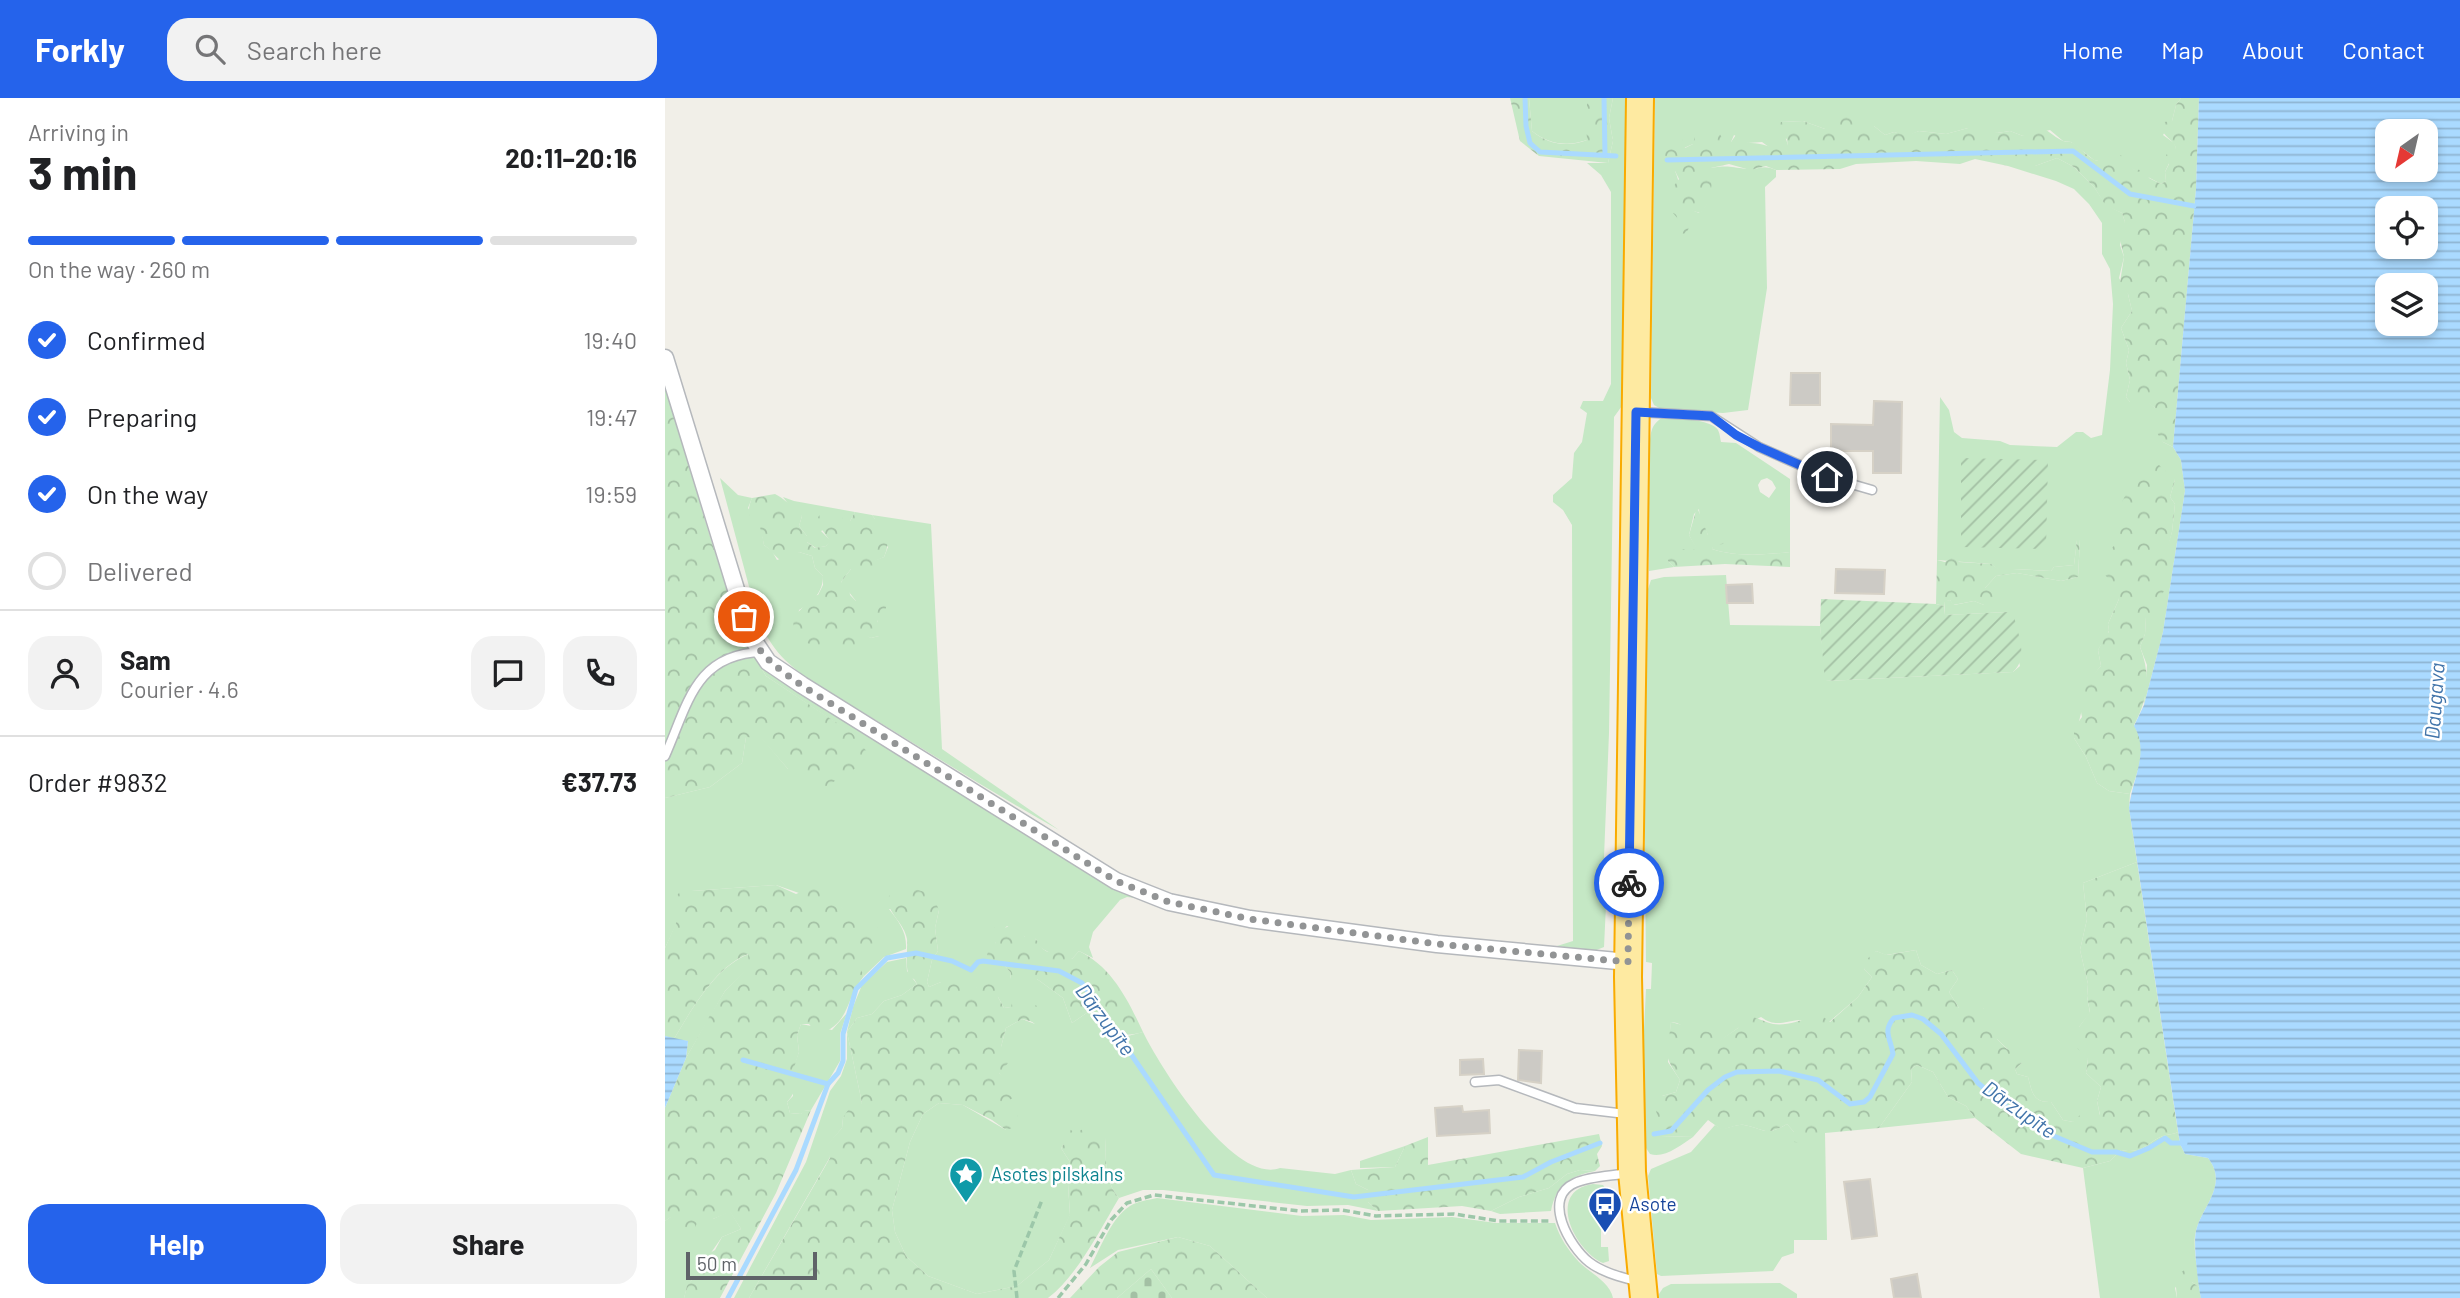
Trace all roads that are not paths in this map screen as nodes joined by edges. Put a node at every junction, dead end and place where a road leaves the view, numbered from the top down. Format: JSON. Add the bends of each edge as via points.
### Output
{"nodes":[{"id":1,"x":1640,"y":98,"type":"edge"},
{"id":2,"x":665,"y":358,"type":"edge"},
{"id":3,"x":1636,"y":412,"type":"junction"},
{"id":4,"x":1872,"y":490,"type":"dead end"},
{"id":5,"x":762,"y":652,"type":"junction"},
{"id":6,"x":665,"y":756,"type":"edge"},
{"id":7,"x":1628,"y":962,"type":"junction"},
{"id":8,"x":1475,"y":1082,"type":"dead end"},
{"id":9,"x":1629,"y":1114,"type":"junction"},
{"id":10,"x":1632,"y":1172,"type":"junction"},
{"id":11,"x":1643,"y":1290,"type":"edge"}],
"edges":[{"from":1,"to":3,"type":"highway"},
{"from":2,"to":5,"type":"street","via":[[750,635]]},
{"from":3,"to":4,"type":"lane","via":[[1711,416],[1759,447],[1827,477]]},
{"from":3,"to":7,"type":"highway"},
{"from":5,"to":6,"type":"lane","via":[[725,658],[703,675]]},
{"from":5,"to":7,"type":"street","via":[[768,662],[801,685],[1044,837],[1116,881],[1169,902],[1250,919],[1423,943]]},
{"from":7,"to":9,"type":"highway"},
{"from":8,"to":9,"type":"lane","via":[[1499,1080],[1575,1108]]},
{"from":9,"to":10,"type":"highway"},
{"from":10,"to":11,"type":"highway"},
{"from":10,"to":11,"type":"lane","via":[[1570,1185],[1561,1199],[1562,1221],[1572,1244],[1588,1262]]}]}
